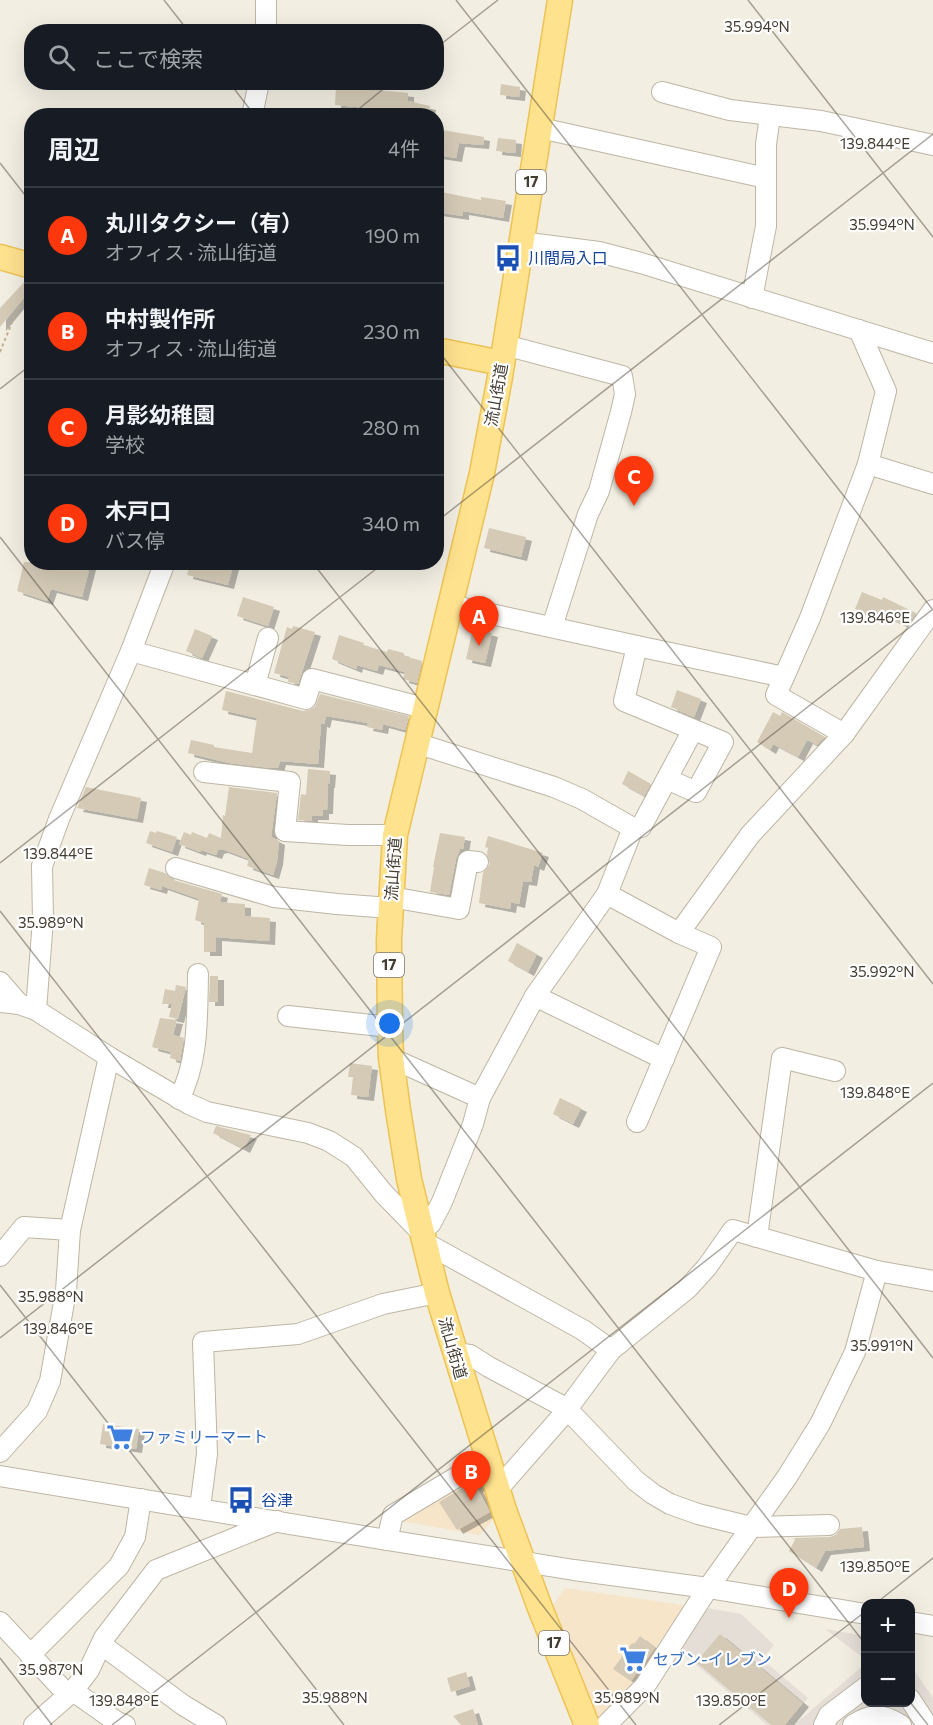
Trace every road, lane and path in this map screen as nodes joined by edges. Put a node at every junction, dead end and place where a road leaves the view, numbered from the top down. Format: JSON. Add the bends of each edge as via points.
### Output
{"nodes":[{"id":1,"x":266,"y":0,"type":"edge"},
{"id":2,"x":560,"y":0,"type":"edge"},
{"id":3,"x":266,"y":24,"type":"edge"},
{"id":4,"x":257,"y":90,"type":"edge"},
{"id":5,"x":662,"y":92,"type":"dead end"},
{"id":6,"x":254,"y":108,"type":"edge"},
{"id":7,"x":770,"y":116,"type":"junction"},
{"id":8,"x":540,"y":128,"type":"junction"},
{"id":9,"x":933,"y":145,"type":"edge"},
{"id":10,"x":766,"y":178,"type":"junction"},
{"id":11,"x":521,"y":242,"type":"junction"},
{"id":12,"x":0,"y":257,"type":"edge"},
{"id":13,"x":24,"y":264,"type":"edge"},
{"id":14,"x":752,"y":298,"type":"junction"},
{"id":15,"x":24,"y":303,"type":"edge"},
{"id":16,"x":859,"y":330,"type":"junction"},
{"id":17,"x":444,"y":350,"type":"edge"},
{"id":18,"x":0,"y":352,"type":"edge"},
{"id":19,"x":933,"y":353,"type":"edge"},
{"id":20,"x":503,"y":354,"type":"junction"},
{"id":21,"x":868,"y":464,"type":"junction"},
{"id":22,"x":933,"y":484,"type":"edge"},
{"id":23,"x":162,"y":570,"type":"edge"},
{"id":24,"x":450,"y":605,"type":"junction"},
{"id":25,"x":933,"y":610,"type":"edge"},
{"id":26,"x":552,"y":627,"type":"junction"},
{"id":27,"x":268,"y":638,"type":"dead end"},
{"id":28,"x":637,"y":646,"type":"junction"},
{"id":29,"x":131,"y":651,"type":"junction"},
{"id":30,"x":784,"y":677,"type":"junction"},
{"id":31,"x":255,"y":685,"type":"junction"},
{"id":32,"x":424,"y":708,"type":"junction"},
{"id":33,"x":693,"y":730,"type":"junction"},
{"id":34,"x":844,"y":734,"type":"junction"},
{"id":35,"x":416,"y":743,"type":"junction"},
{"id":36,"x":204,"y":772,"type":"dead end"},
{"id":37,"x":667,"y":779,"type":"junction"},
{"id":38,"x":633,"y":828,"type":"junction"},
{"id":39,"x":395,"y":835,"type":"junction"},
{"id":40,"x":478,"y":862,"type":"dead end"},
{"id":41,"x":176,"y":868,"type":"dead end"},
{"id":42,"x":607,"y":894,"type":"junction"},
{"id":43,"x":391,"y":902,"type":"junction"},
{"id":44,"x":679,"y":933,"type":"junction"},
{"id":45,"x":198,"y":974,"type":"dead end"},
{"id":46,"x":0,"y":981,"type":"edge"},
{"id":47,"x":535,"y":996,"type":"junction"},
{"id":48,"x":18,"y":1005,"type":"edge"},
{"id":49,"x":288,"y":1016,"type":"dead end"},
{"id":50,"x":390,"y":1027,"type":"junction"},
{"id":51,"x":109,"y":1057,"type":"junction"},
{"id":52,"x":391,"y":1058,"type":"junction"},
{"id":53,"x":664,"y":1059,"type":"junction"},
{"id":54,"x":835,"y":1071,"type":"dead end"},
{"id":55,"x":179,"y":1098,"type":"junction"},
{"id":56,"x":480,"y":1098,"type":"junction"},
{"id":57,"x":637,"y":1122,"type":"dead end"},
{"id":58,"x":70,"y":1230,"type":"junction"},
{"id":59,"x":422,"y":1237,"type":"junction"},
{"id":60,"x":757,"y":1237,"type":"junction"},
{"id":61,"x":0,"y":1256,"type":"edge"},
{"id":62,"x":877,"y":1271,"type":"junction"},
{"id":63,"x":933,"y":1281,"type":"edge"},
{"id":64,"x":437,"y":1293,"type":"junction"},
{"id":65,"x":611,"y":1350,"type":"junction"},
{"id":66,"x":455,"y":1353,"type":"junction"},
{"id":67,"x":566,"y":1407,"type":"junction"},
{"id":68,"x":0,"y":1452,"type":"edge"},
{"id":69,"x":487,"y":1459,"type":"junction"},
{"id":70,"x":0,"y":1476,"type":"edge"},
{"id":71,"x":497,"y":1490,"type":"junction"},
{"id":72,"x":141,"y":1499,"type":"junction"},
{"id":73,"x":200,"y":1508,"type":"junction"},
{"id":74,"x":277,"y":1521,"type":"junction"},
{"id":75,"x":829,"y":1525,"type":"dead end"},
{"id":76,"x":751,"y":1527,"type":"junction"},
{"id":77,"x":387,"y":1540,"type":"junction"},
{"id":78,"x":522,"y":1561,"type":"junction"},
{"id":79,"x":708,"y":1588,"type":"junction"},
{"id":80,"x":861,"y":1613,"type":"edge"},
{"id":81,"x":0,"y":1622,"type":"edge"},
{"id":82,"x":915,"y":1623,"type":"edge"},
{"id":83,"x":933,"y":1626,"type":"edge"},
{"id":84,"x":102,"y":1645,"type":"junction"},
{"id":85,"x":30,"y":1654,"type":"junction"},
{"id":86,"x":861,"y":1691,"type":"edge"},
{"id":87,"x":71,"y":1693,"type":"junction"},
{"id":88,"x":915,"y":1707,"type":"edge"},
{"id":89,"x":34,"y":1725,"type":"edge"},
{"id":90,"x":124,"y":1725,"type":"edge"},
{"id":91,"x":216,"y":1725,"type":"edge"},
{"id":92,"x":587,"y":1725,"type":"edge"},
{"id":93,"x":606,"y":1725,"type":"edge"},
{"id":94,"x":824,"y":1725,"type":"edge"},
{"id":95,"x":853,"y":1725,"type":"edge"},
{"id":96,"x":901,"y":1725,"type":"edge"},
{"id":97,"x":927,"y":1725,"type":"edge"}],
"edges":[{"from":1,"to":3,"type":"street"},
{"from":2,"to":8,"type":"main road","name":"流山街道","number":"17"},
{"from":4,"to":6,"type":"street"},
{"from":5,"to":7,"type":"street"},
{"from":7,"to":9,"type":"street","via":[[822,121]]},
{"from":7,"to":10,"type":"street"},
{"from":8,"to":10,"type":"street"},
{"from":8,"to":11,"type":"main road","name":"流山街道","number":"17"},
{"from":10,"to":14,"type":"street","via":[[766,226]]},
{"from":11,"to":14,"type":"street","via":[[599,252]]},
{"from":11,"to":20,"type":"main road","name":"流山街道","number":"17"},
{"from":12,"to":13,"type":"main road"},
{"from":14,"to":16,"type":"street"},
{"from":15,"to":18,"type":"path","via":[[17,310]]},
{"from":16,"to":19,"type":"street"},
{"from":16,"to":21,"type":"street","via":[[886,391]]},
{"from":17,"to":20,"type":"main road"},
{"from":20,"to":24,"type":"main road","name":"流山街道","number":"17","via":[[482,473]]},
{"from":20,"to":26,"type":"street","via":[[622,376],[625,394],[621,412]]},
{"from":21,"to":22,"type":"street"},
{"from":21,"to":30,"type":"street"},
{"from":23,"to":29,"type":"street"},
{"from":24,"to":26,"type":"street"},
{"from":24,"to":32,"type":"main road","name":"流山街道","number":"17"},
{"from":25,"to":34,"type":"street"},
{"from":26,"to":28,"type":"street"},
{"from":27,"to":31,"type":"street"},
{"from":28,"to":30,"type":"street"},
{"from":28,"to":33,"type":"street","via":[[624,701]]},
{"from":29,"to":31,"type":"street"},
{"from":29,"to":48,"type":"street","via":[[42,866],[43,920]]},
{"from":30,"to":34,"type":"street","via":[[776,695]]},
{"from":31,"to":32,"type":"street","via":[[306,699],[312,679]]},
{"from":32,"to":35,"type":"main road","name":"流山街道","number":"17"},
{"from":33,"to":37,"type":"street"},
{"from":33,"to":37,"type":"street","via":[[723,742],[696,792]]},
{"from":34,"to":44,"type":"street","via":[[750,836]]},
{"from":35,"to":38,"type":"street","via":[[554,787]]},
{"from":35,"to":39,"type":"main road","name":"流山街道","number":"17"},
{"from":36,"to":39,"type":"street","via":[[290,782],[285,831]]},
{"from":37,"to":38,"type":"street","via":[[642,827]]},
{"from":38,"to":42,"type":"street"},
{"from":39,"to":43,"type":"main road","name":"流山街道","number":"17"},
{"from":40,"to":43,"type":"street","via":[[468,861],[459,909]]},
{"from":41,"to":43,"type":"street","via":[[274,897],[337,904]]},
{"from":42,"to":44,"type":"street"},
{"from":42,"to":47,"type":"street"},
{"from":43,"to":50,"type":"main road","name":"流山街道","number":"17"},
{"from":44,"to":53,"type":"street","via":[[711,947]]},
{"from":45,"to":55,"type":"street","via":[[195,1043],[186,1086]]},
{"from":46,"to":48,"type":"street"},
{"from":47,"to":53,"type":"street"},
{"from":47,"to":56,"type":"street"},
{"from":48,"to":51,"type":"street"},
{"from":49,"to":50,"type":"street"},
{"from":50,"to":52,"type":"main road","name":"流山街道","number":"17"},
{"from":51,"to":55,"type":"street"},
{"from":51,"to":58,"type":"street"},
{"from":52,"to":56,"type":"street"},
{"from":52,"to":59,"type":"main road","name":"流山街道","number":"17"},
{"from":53,"to":57,"type":"street"},
{"from":54,"to":60,"type":"street","via":[[782,1058]]},
{"from":55,"to":59,"type":"street","via":[[207,1112],[329,1141],[354,1157]]},
{"from":56,"to":59,"type":"street","via":[[442,1202]]},
{"from":58,"to":61,"type":"street","via":[[24,1227]]},
{"from":58,"to":68,"type":"street","via":[[66,1291],[50,1381],[37,1411]]},
{"from":59,"to":64,"type":"main road","name":"流山街道","number":"17"},
{"from":59,"to":65,"type":"street"},
{"from":60,"to":62,"type":"street"},
{"from":60,"to":65,"type":"street","via":[[733,1230],[687,1289]]},
{"from":62,"to":63,"type":"street"},
{"from":62,"to":76,"type":"street","via":[[855,1352],[820,1424]]},
{"from":64,"to":66,"type":"main road","name":"流山街道","number":"17"},
{"from":64,"to":73,"type":"street","via":[[383,1304],[298,1334],[203,1342],[207,1454]]},
{"from":65,"to":67,"type":"street"},
{"from":66,"to":67,"type":"street","via":[[470,1355]]},
{"from":66,"to":69,"type":"main road","name":"流山街道","number":"17"},
{"from":67,"to":71,"type":"street"},
{"from":67,"to":76,"type":"street","via":[[653,1494],[670,1504]]},
{"from":69,"to":71,"type":"main road","name":"流山街道","number":"17"},
{"from":69,"to":77,"type":"street","via":[[393,1515]]},
{"from":70,"to":72,"type":"street"},
{"from":71,"to":78,"type":"main road","name":"流山街道","number":"17"},
{"from":72,"to":73,"type":"street"},
{"from":72,"to":85,"type":"street","via":[[135,1537],[119,1566]]},
{"from":73,"to":74,"type":"street"},
{"from":74,"to":77,"type":"street"},
{"from":74,"to":84,"type":"street","via":[[156,1570]]},
{"from":75,"to":76,"type":"street"},
{"from":76,"to":79,"type":"street"},
{"from":77,"to":78,"type":"street"},
{"from":78,"to":79,"type":"street"},
{"from":78,"to":92,"type":"main road","name":"流山街道","number":"17"},
{"from":79,"to":80,"type":"street"},
{"from":79,"to":93,"type":"street","via":[[645,1686]]},
{"from":81,"to":85,"type":"street"},
{"from":82,"to":83,"type":"street"},
{"from":84,"to":87,"type":"street"},
{"from":84,"to":91,"type":"street"},
{"from":85,"to":87,"type":"street"},
{"from":86,"to":94,"type":"street","via":[[829,1715]]},
{"from":87,"to":89,"type":"street"},
{"from":87,"to":90,"type":"street"},
{"from":88,"to":97,"type":"street"},
{"from":95,"to":96,"type":"street","via":[[866,1717],[881,1715]]}]}
